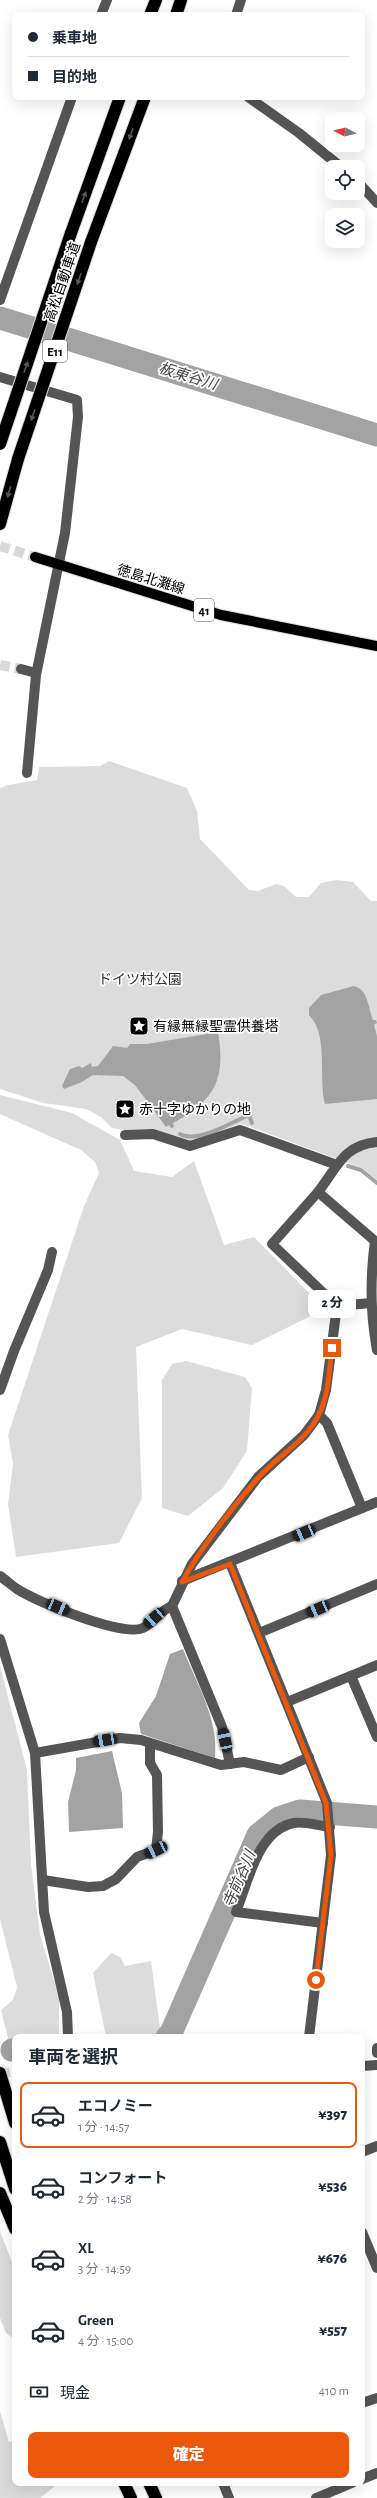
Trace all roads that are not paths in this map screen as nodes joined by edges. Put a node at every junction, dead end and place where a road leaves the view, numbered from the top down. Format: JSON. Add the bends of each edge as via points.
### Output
{"nodes":[{"id":1,"x":107,"y":0,"type":"edge"},
{"id":2,"x":156,"y":0,"type":"edge"},
{"id":3,"x":181,"y":0,"type":"edge"},
{"id":4,"x":241,"y":0,"type":"edge"},
{"id":5,"x":102,"y":12,"type":"edge"},
{"id":6,"x":151,"y":12,"type":"edge"},
{"id":7,"x":177,"y":12,"type":"edge"},
{"id":8,"x":237,"y":12,"type":"edge"},
{"id":9,"x":71,"y":100,"type":"edge"},
{"id":10,"x":119,"y":100,"type":"edge"},
{"id":11,"x":144,"y":100,"type":"edge"},
{"id":12,"x":252,"y":100,"type":"edge"},
{"id":13,"x":333,"y":160,"type":"edge"},
{"id":14,"x":365,"y":190,"type":"edge"},
{"id":15,"x":377,"y":203,"type":"edge"},
{"id":16,"x":0,"y":300,"type":"edge"},
{"id":17,"x":0,"y":377,"type":"edge"},
{"id":18,"x":0,"y":444,"type":"edge"},
{"id":19,"x":0,"y":524,"type":"edge"},
{"id":20,"x":35,"y":556,"type":"tunnel mouth"},
{"id":21,"x":58,"y":565,"type":"junction"},
{"id":22,"x":377,"y":646,"type":"edge"},
{"id":23,"x":21,"y":669,"type":"tunnel mouth"},
{"id":24,"x":36,"y":673,"type":"junction"},
{"id":25,"x":27,"y":773,"type":"dead end"},
{"id":26,"x":125,"y":1135,"type":"dead end"},
{"id":27,"x":377,"y":1142,"type":"edge"},
{"id":28,"x":337,"y":1165,"type":"junction"},
{"id":29,"x":318,"y":1192,"type":"junction"},
{"id":30,"x":376,"y":1241,"type":"edge"},
{"id":31,"x":52,"y":1252,"type":"dead end"},
{"id":32,"x":371,"y":1303,"type":"junction"},
{"id":33,"x":337,"y":1306,"type":"junction"},
{"id":34,"x":377,"y":1350,"type":"edge"},
{"id":35,"x":0,"y":1390,"type":"edge"},
{"id":36,"x":319,"y":1415,"type":"junction"},
{"id":37,"x":377,"y":1502,"type":"edge"},
{"id":38,"x":362,"y":1508,"type":"junction"},
{"id":39,"x":230,"y":1564,"type":"junction"},
{"id":40,"x":0,"y":1576,"type":"edge"},
{"id":41,"x":182,"y":1582,"type":"junction"},
{"id":42,"x":377,"y":1584,"type":"edge"},
{"id":43,"x":172,"y":1606,"type":"junction"},
{"id":44,"x":260,"y":1633,"type":"junction"},
{"id":45,"x":0,"y":1639,"type":"edge"},
{"id":46,"x":377,"y":1665,"type":"edge"},
{"id":47,"x":351,"y":1676,"type":"junction"},
{"id":48,"x":287,"y":1702,"type":"junction"},
{"id":49,"x":377,"y":1737,"type":"edge"},
{"id":50,"x":150,"y":1744,"type":"junction"},
{"id":51,"x":34,"y":1752,"type":"junction"},
{"id":52,"x":309,"y":1757,"type":"junction"},
{"id":53,"x":230,"y":1764,"type":"junction"},
{"id":54,"x":330,"y":1823,"type":"junction"},
{"id":55,"x":43,"y":1880,"type":"junction"},
{"id":56,"x":322,"y":1923,"type":"junction"},
{"id":57,"x":68,"y":2034,"type":"edge"},
{"id":58,"x":309,"y":2034,"type":"edge"},
{"id":59,"x":377,"y":2048,"type":"edge"},
{"id":60,"x":377,"y":2053,"type":"edge"},
{"id":61,"x":377,"y":2065,"type":"edge"},
{"id":62,"x":365,"y":2066,"type":"edge"},
{"id":63,"x":0,"y":2072,"type":"edge"},
{"id":64,"x":12,"y":2113,"type":"edge"},
{"id":65,"x":0,"y":2142,"type":"edge"},
{"id":66,"x":377,"y":2146,"type":"edge"},
{"id":67,"x":365,"y":2151,"type":"edge"},
{"id":68,"x":12,"y":2180,"type":"edge"},
{"id":69,"x":0,"y":2194,"type":"edge"},
{"id":70,"x":12,"y":2222,"type":"edge"},
{"id":71,"x":365,"y":2239,"type":"edge"},
{"id":72,"x":377,"y":2268,"type":"edge"},
{"id":73,"x":377,"y":2398,"type":"edge"},
{"id":74,"x":365,"y":2402,"type":"edge"},
{"id":75,"x":377,"y":2473,"type":"edge"},
{"id":76,"x":365,"y":2478,"type":"edge"},
{"id":77,"x":125,"y":2486,"type":"edge"},
{"id":78,"x":150,"y":2486,"type":"edge"},
{"id":79,"x":224,"y":2486,"type":"edge"},
{"id":80,"x":345,"y":2486,"type":"edge"},
{"id":81,"x":131,"y":2498,"type":"edge"},
{"id":82,"x":156,"y":2498,"type":"edge"},
{"id":83,"x":229,"y":2498,"type":"edge"},
{"id":84,"x":316,"y":2498,"type":"edge"}],
"edges":[{"from":1,"to":5,"type":"street"},
{"from":2,"to":6,"type":"highway"},
{"from":3,"to":7,"type":"highway"},
{"from":4,"to":8,"type":"street"},
{"from":9,"to":16,"type":"street"},
{"from":18,"to":10,"type":"highway","name":"高松自動車道","number":"E11","one_way":true,"bridge":true},
{"from":11,"to":19,"type":"highway","name":"高松自動車道","number":"E11","one_way":true,"bridge":true,"via":[[91,242],[18,459]]},
{"from":12,"to":13,"type":"street","via":[[299,132]]},
{"from":14,"to":15,"type":"street"},
{"from":17,"to":21,"type":"street","via":[[77,400],[78,417],[65,533]]},
{"from":20,"to":21,"type":"main road","name":"徳島北灘線","number":"41"},
{"from":21,"to":22,"type":"main road","name":"徳島北灘線","number":"41","via":[[221,615]]},
{"from":21,"to":24,"type":"street"},
{"from":23,"to":24,"type":"street"},
{"from":24,"to":25,"type":"street"},
{"from":26,"to":28,"type":"street","via":[[153,1134],[190,1146],[240,1130]]},
{"from":27,"to":28,"type":"street","via":[[364,1144],[348,1152]]},
{"from":28,"to":29,"type":"street"},
{"from":29,"to":30,"type":"street"},
{"from":29,"to":33,"type":"street","via":[[272,1244]]},
{"from":30,"to":32,"type":"street","via":[[371,1273]]},
{"from":31,"to":35,"type":"street","via":[[48,1270]]},
{"from":32,"to":33,"type":"street"},
{"from":32,"to":34,"type":"street"},
{"from":33,"to":36,"type":"street","via":[[326,1390]]},
{"from":36,"to":38,"type":"street","via":[[326,1424]]},
{"from":36,"to":41,"type":"street","via":[[304,1435],[258,1477],[192,1564]]},
{"from":37,"to":38,"type":"street"},
{"from":38,"to":39,"type":"street"},
{"from":39,"to":41,"type":"street"},
{"from":39,"to":44,"type":"street"},
{"from":40,"to":43,"type":"street","via":[[18,1590],[98,1624],[118,1629],[143,1628],[166,1608]]},
{"from":41,"to":43,"type":"street"},
{"from":42,"to":44,"type":"street"},
{"from":43,"to":53,"type":"street","via":[[222,1727]]},
{"from":44,"to":48,"type":"street"},
{"from":45,"to":51,"type":"street"},
{"from":46,"to":47,"type":"street"},
{"from":47,"to":48,"type":"street"},
{"from":47,"to":49,"type":"street"},
{"from":48,"to":52,"type":"street"},
{"from":50,"to":51,"type":"street","via":[[141,1740],[120,1738]]},
{"from":50,"to":53,"type":"street","via":[[221,1765]]},
{"from":50,"to":55,"type":"street","via":[[150,1763],[157,1774],[156,1850],[137,1857],[116,1879],[102,1886],[88,1887]]},
{"from":51,"to":55,"type":"street"},
{"from":52,"to":53,"type":"street","via":[[281,1770],[244,1762]]},
{"from":52,"to":54,"type":"street","via":[[326,1803]]},
{"from":54,"to":56,"type":"street","via":[[331,1855]]},
{"from":54,"to":56,"type":"street","via":[[295,1822],[283,1826],[271,1835],[262,1846],[236,1912]]},
{"from":55,"to":57,"type":"street","via":[[44,1912],[67,2012]]},
{"from":56,"to":58,"type":"street"},
{"from":59,"to":60,"type":"street"},
{"from":61,"to":62,"type":"street"},
{"from":63,"to":64,"type":"highway"},
{"from":65,"to":68,"type":"highway"},
{"from":66,"to":67,"type":"street"},
{"from":69,"to":70,"type":"highway"},
{"from":71,"to":72,"type":"street"},
{"from":73,"to":74,"type":"street"},
{"from":75,"to":76,"type":"street"},
{"from":77,"to":81,"type":"highway"},
{"from":78,"to":82,"type":"highway"},
{"from":79,"to":83,"type":"street"},
{"from":80,"to":84,"type":"street"}]}
